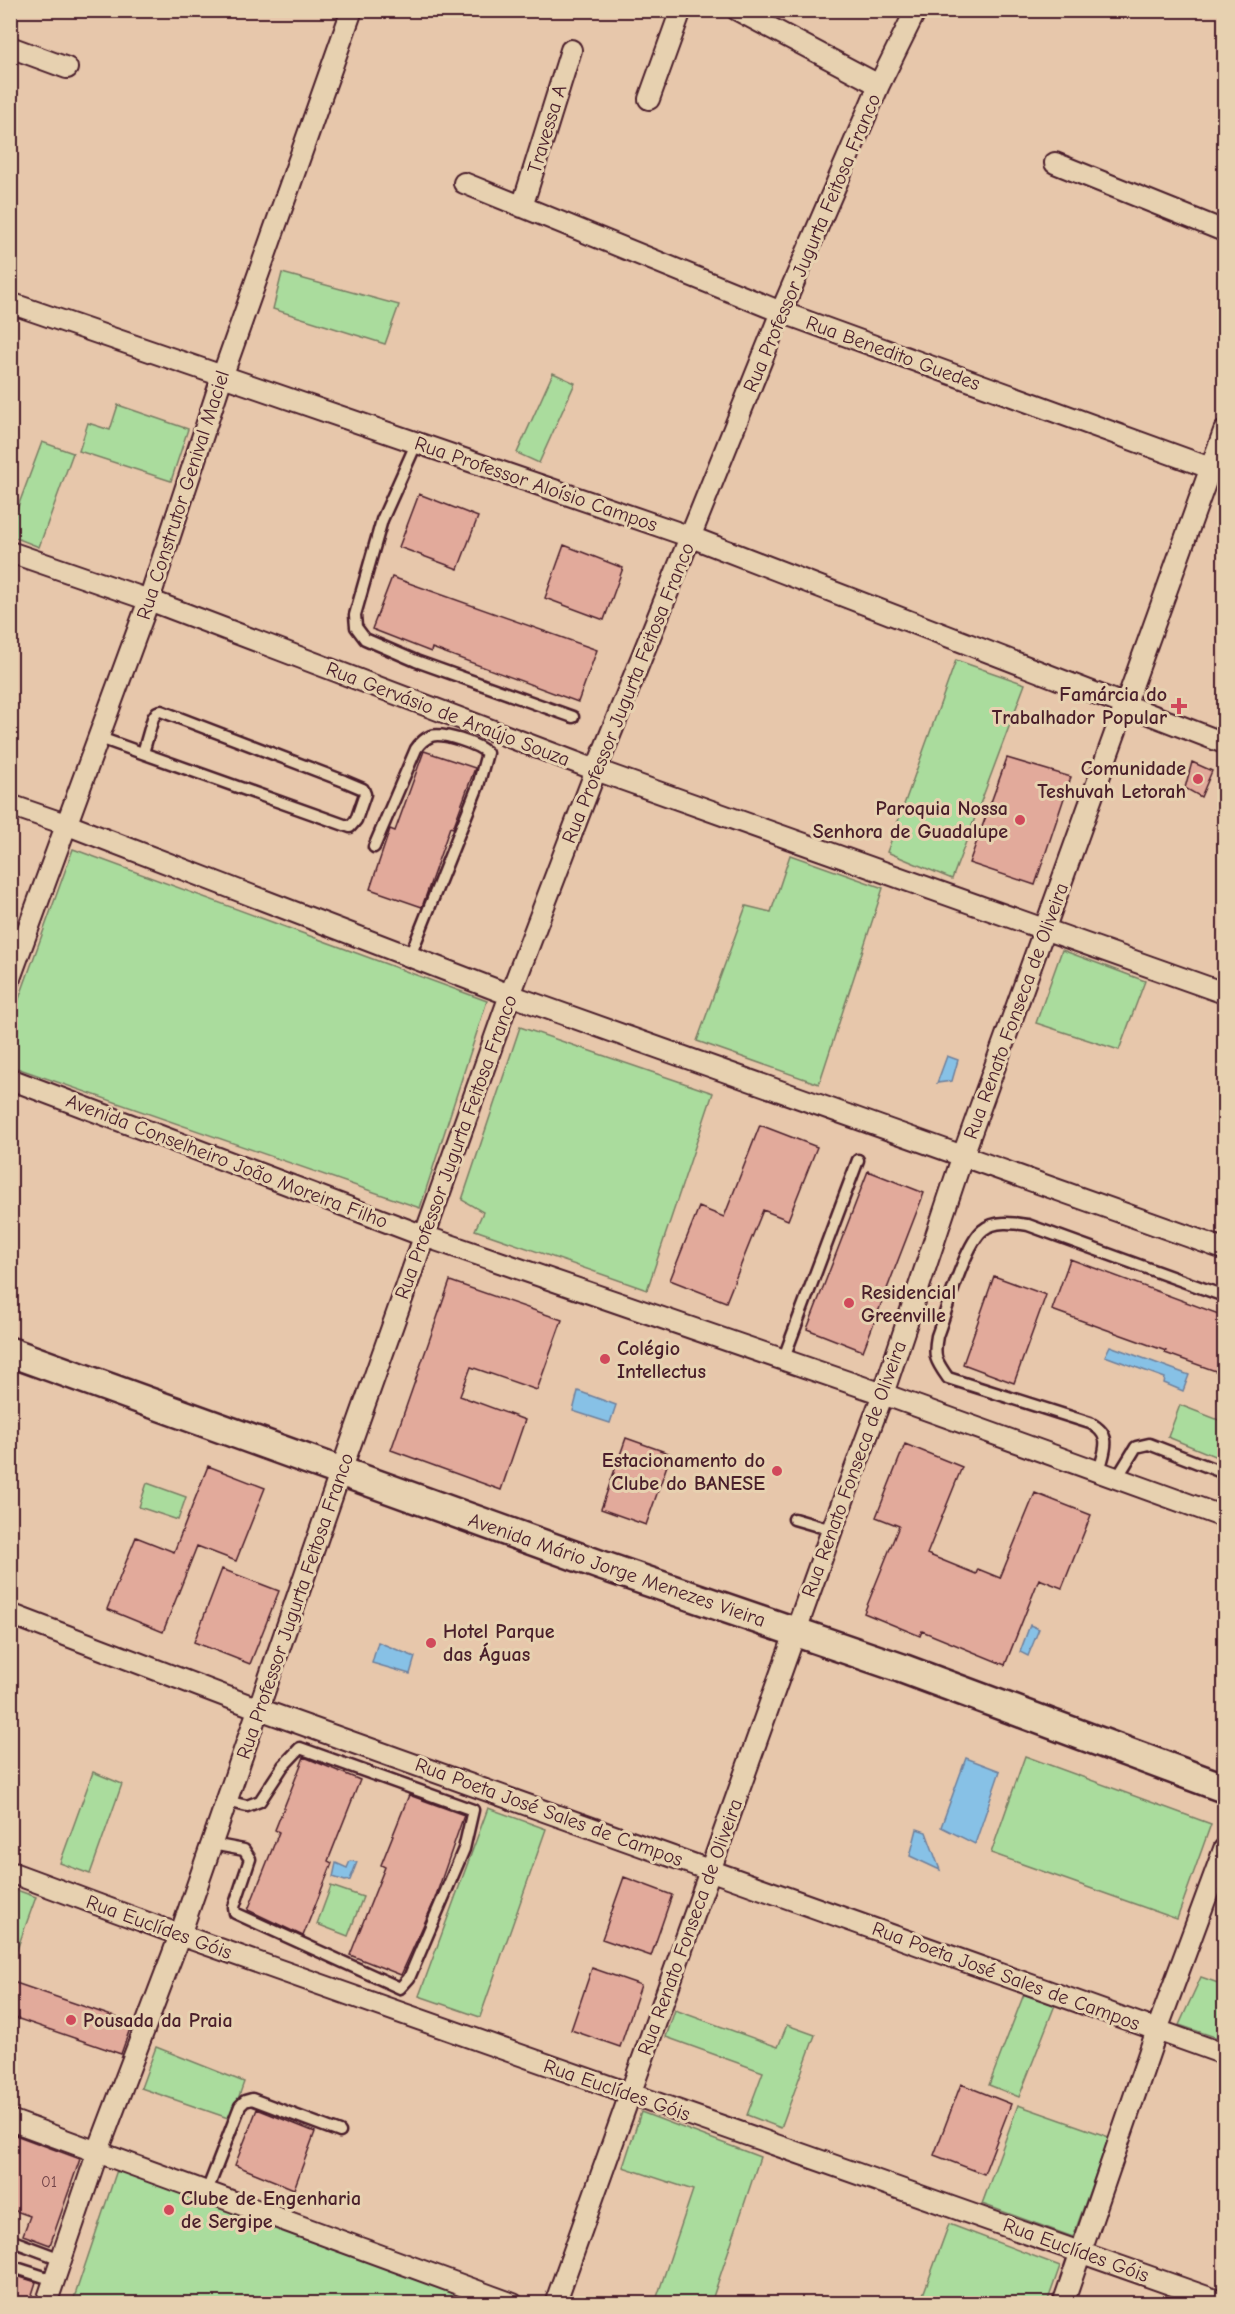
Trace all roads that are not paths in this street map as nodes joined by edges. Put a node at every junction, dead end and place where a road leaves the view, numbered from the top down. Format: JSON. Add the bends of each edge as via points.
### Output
{"nodes":[{"id":1,"x":352,"y":10,"type":"edge"},
{"id":2,"x":681,"y":10,"type":"edge"},
{"id":3,"x":736,"y":10,"type":"edge"},
{"id":4,"x":916,"y":10,"type":"edge"},
{"id":5,"x":10,"y":47,"type":"edge"},
{"id":6,"x":571,"y":50,"type":"dead end"},
{"id":7,"x":67,"y":68,"type":"dead end"},
{"id":8,"x":879,"y":85,"type":"junction"},
{"id":9,"x":649,"y":99,"type":"dead end"},
{"id":10,"x":1055,"y":163,"type":"dead end"},
{"id":11,"x":464,"y":183,"type":"dead end"},
{"id":12,"x":522,"y":207,"type":"junction"},
{"id":13,"x":1224,"y":231,"type":"edge"},
{"id":14,"x":10,"y":303,"type":"edge"},
{"id":15,"x":781,"y":312,"type":"junction"},
{"id":16,"x":222,"y":377,"type":"junction"},
{"id":17,"x":1224,"y":431,"type":"edge"},
{"id":18,"x":416,"y":444,"type":"junction"},
{"id":19,"x":1218,"y":471,"type":"edge"},
{"id":20,"x":691,"y":537,"type":"junction"},
{"id":21,"x":10,"y":552,"type":"edge"},
{"id":22,"x":149,"y":600,"type":"junction"},
{"id":23,"x":1126,"y":707,"type":"junction"},
{"id":24,"x":573,"y":717,"type":"dead end"},
{"id":25,"x":100,"y":738,"type":"junction"},
{"id":26,"x":1224,"y":743,"type":"edge"},
{"id":27,"x":143,"y":753,"type":"junction"},
{"id":28,"x":596,"y":770,"type":"junction"},
{"id":29,"x":10,"y":805,"type":"edge"},
{"id":30,"x":68,"y":825,"type":"junction"},
{"id":31,"x":374,"y":847,"type":"dead end"},
{"id":32,"x":1045,"y":931,"type":"junction"},
{"id":33,"x":410,"y":956,"type":"junction"},
{"id":34,"x":10,"y":978,"type":"edge"},
{"id":35,"x":1224,"y":993,"type":"edge"},
{"id":36,"x":510,"y":995,"type":"junction"},
{"id":37,"x":10,"y":1079,"type":"edge"},
{"id":38,"x":963,"y":1155,"type":"junction"},
{"id":39,"x":858,"y":1160,"type":"dead end"},
{"id":40,"x":424,"y":1236,"type":"junction"},
{"id":41,"x":1224,"y":1249,"type":"edge"},
{"id":42,"x":1224,"y":1296,"type":"edge"},
{"id":43,"x":10,"y":1352,"type":"edge"},
{"id":44,"x":783,"y":1360,"type":"junction"},
{"id":45,"x":883,"y":1394,"type":"junction"},
{"id":46,"x":341,"y":1473,"type":"junction"},
{"id":47,"x":1224,"y":1473,"type":"edge"},
{"id":48,"x":1108,"y":1475,"type":"junction"},
{"id":49,"x":1224,"y":1517,"type":"edge"},
{"id":50,"x":794,"y":1519,"type":"dead end"},
{"id":51,"x":832,"y":1530,"type":"junction"},
{"id":52,"x":10,"y":1614,"type":"edge"},
{"id":53,"x":796,"y":1633,"type":"junction"},
{"id":54,"x":259,"y":1709,"type":"junction"},
{"id":55,"x":1224,"y":1788,"type":"edge"},
{"id":56,"x":227,"y":1801,"type":"junction"},
{"id":57,"x":212,"y":1844,"type":"junction"},
{"id":58,"x":1224,"y":1849,"type":"edge"},
{"id":59,"x":711,"y":1870,"type":"junction"},
{"id":60,"x":10,"y":1872,"type":"edge"},
{"id":61,"x":180,"y":1935,"type":"junction"},
{"id":62,"x":1157,"y":2030,"type":"junction"},
{"id":63,"x":1224,"y":2054,"type":"edge"},
{"id":64,"x":628,"y":2094,"type":"junction"},
{"id":65,"x":10,"y":2120,"type":"edge"},
{"id":66,"x":340,"y":2132,"type":"dead end"},
{"id":67,"x":98,"y":2151,"type":"junction"},
{"id":68,"x":207,"y":2191,"type":"junction"},
{"id":69,"x":11,"y":2241,"type":"edge"},
{"id":70,"x":1080,"y":2252,"type":"junction"},
{"id":71,"x":61,"y":2259,"type":"junction"},
{"id":72,"x":10,"y":2266,"type":"edge"},
{"id":73,"x":54,"y":2280,"type":"junction"},
{"id":74,"x":1224,"y":2303,"type":"edge"},
{"id":75,"x":46,"y":2304,"type":"edge"},
{"id":76,"x":513,"y":2304,"type":"edge"},
{"id":77,"x":555,"y":2304,"type":"edge"},
{"id":78,"x":1063,"y":2304,"type":"edge"}],
"edges":[{"from":1,"to":16,"type":"street","name":"Rua Construtor Genival Maciel"},
{"from":2,"to":9,"type":"street"},
{"from":3,"to":8,"type":"street"},
{"from":4,"to":8,"type":"street","name":"Rua Professor Jugurta Feitosa Franco"},
{"from":5,"to":7,"type":"street"},
{"from":6,"to":12,"type":"street","name":"Travessa A"},
{"from":8,"to":15,"type":"street","name":"Rua Professor Jugurta Feitosa Franco"},
{"from":10,"to":13,"type":"street"},
{"from":11,"to":12,"type":"street","name":"Rua Benedito Guedes"},
{"from":12,"to":15,"type":"street","name":"Rua Benedito Guedes"},
{"from":14,"to":16,"type":"street","name":"Rua Professor Aloísio Campos"},
{"from":15,"to":19,"type":"street","name":"Rua Benedito Guedes"},
{"from":15,"to":20,"type":"street","name":"Rua Professor Jugurta Feitosa Franco"},
{"from":16,"to":18,"type":"street","name":"Rua Professor Aloísio Campos"},
{"from":16,"to":22,"type":"street","name":"Rua Construtor Genival Maciel"},
{"from":17,"to":19,"type":"street","name":"Rua Renato Fonseca de Oliveira"},
{"from":18,"to":20,"type":"street","name":"Rua Professor Aloísio Campos"},
{"from":18,"to":24,"type":"lane","via":[[382,520],[355,615],[356,627],[365,639],[416,661]]},
{"from":19,"to":23,"type":"street","name":"Rua Renato Fonseca de Oliveira"},
{"from":20,"to":23,"type":"street","name":"Rua Professor Aloísio Campos"},
{"from":20,"to":28,"type":"street","name":"Rua Professor Jugurta Feitosa Franco"},
{"from":21,"to":22,"type":"street","name":"Rua Gervásio de Araújo Souza"},
{"from":22,"to":25,"type":"street","name":"Rua Construtor Genival Maciel"},
{"from":22,"to":28,"type":"street","name":"Rua Gervásio de Araújo Souza"},
{"from":23,"to":26,"type":"street","name":"Rua Professor Aloísio Campos"},
{"from":23,"to":32,"type":"street","name":"Rua Renato Fonseca de Oliveira"},
{"from":25,"to":27,"type":"lane"},
{"from":25,"to":30,"type":"street","name":"Rua Construtor Genival Maciel"},
{"from":27,"to":27,"type":"lane","via":[[350,827],[365,794],[363,789],[344,781],[161,711],[153,718]]},
{"from":28,"to":32,"type":"street","name":"Rua Gervásio de Araújo Souza"},
{"from":28,"to":36,"type":"street","name":"Rua Professor Jugurta Feitosa Franco"},
{"from":29,"to":30,"type":"street"},
{"from":30,"to":33,"type":"street"},
{"from":30,"to":34,"type":"street","name":"Rua Construtor Genival Maciel"},
{"from":31,"to":33,"type":"lane","via":[[423,740],[447,736],[487,753],[478,786]]},
{"from":32,"to":35,"type":"street","name":"Rua Gervásio de Araújo Souza"},
{"from":32,"to":38,"type":"street","name":"Rua Renato Fonseca de Oliveira"},
{"from":33,"to":36,"type":"street"},
{"from":36,"to":38,"type":"street"},
{"from":36,"to":40,"type":"street","name":"Rua Professor Jugurta Feitosa Franco"},
{"from":37,"to":40,"type":"street","name":"Avenida Conselheiro João Moreira Filho"},
{"from":38,"to":41,"type":"street"},
{"from":38,"to":45,"type":"street","name":"Rua Renato Fonseca de Oliveira"},
{"from":39,"to":44,"type":"lane"},
{"from":40,"to":44,"type":"street","name":"Avenida Conselheiro João Moreira Filho"},
{"from":40,"to":46,"type":"street","name":"Rua Professor Jugurta Feitosa Franco"},
{"from":42,"to":48,"type":"lane","via":[[1028,1225],[997,1224],[983,1230],[972,1244],[937,1336],[936,1361],[948,1378],[1101,1429],[1105,1434]]},
{"from":43,"to":46,"type":"street","name":"Avenida Mário Jorge Menezes Vieira"},
{"from":44,"to":45,"type":"street","name":"Avenida Conselheiro João Moreira Filho"},
{"from":45,"to":48,"type":"street","name":"Avenida Conselheiro João Moreira Filho"},
{"from":45,"to":51,"type":"street","name":"Rua Renato Fonseca de Oliveira"},
{"from":46,"to":53,"type":"street","name":"Avenida Mário Jorge Menezes Vieira"},
{"from":46,"to":54,"type":"street","name":"Rua Professor Jugurta Feitosa Franco"},
{"from":47,"to":48,"type":"lane","via":[[1149,1444],[1136,1447]]},
{"from":48,"to":49,"type":"street","name":"Avenida Conselheiro João Moreira Filho"},
{"from":50,"to":51,"type":"lane"},
{"from":51,"to":53,"type":"street","name":"Rua Renato Fonseca de Oliveira"},
{"from":52,"to":54,"type":"street","name":"Rua Poeta José Sales de Campos"},
{"from":53,"to":55,"type":"street","name":"Avenida Mário Jorge Menezes Vieira"},
{"from":53,"to":59,"type":"street","name":"Rua Renato Fonseca de Oliveira"},
{"from":54,"to":56,"type":"street","name":"Rua Professor Jugurta Feitosa Franco"},
{"from":54,"to":59,"type":"street","name":"Rua Poeta José Sales de Campos"},
{"from":56,"to":57,"type":"street","name":"Rua Professor Jugurta Feitosa Franco"},
{"from":56,"to":57,"type":"lane","via":[[247,1806],[260,1801],[300,1748],[472,1810],[464,1849],[409,1978],[400,1988],[235,1912],[250,1859],[244,1850]]},
{"from":57,"to":61,"type":"street","name":"Rua Professor Jugurta Feitosa Franco"},
{"from":58,"to":62,"type":"street"},
{"from":59,"to":62,"type":"street","name":"Rua Poeta José Sales de Campos"},
{"from":59,"to":64,"type":"street","name":"Rua Renato Fonseca de Oliveira"},
{"from":60,"to":61,"type":"street","name":"Rua Euclídes Góis"},
{"from":61,"to":64,"type":"street","name":"Rua Euclídes Góis"},
{"from":61,"to":67,"type":"street","name":"Rua Professor Jugurta Feitosa Franco"},
{"from":62,"to":63,"type":"street","name":"Rua Poeta José Sales de Campos"},
{"from":62,"to":70,"type":"street"},
{"from":64,"to":70,"type":"street","name":"Rua Euclídes Góis"},
{"from":64,"to":77,"type":"street","name":"Rua Renato Fonseca de Oliveira"},
{"from":65,"to":67,"type":"street"},
{"from":66,"to":68,"type":"lane","via":[[252,2099],[245,2101]]},
{"from":67,"to":68,"type":"street"},
{"from":67,"to":71,"type":"street","name":"Rua Professor Jugurta Feitosa Franco"},
{"from":68,"to":76,"type":"street"},
{"from":69,"to":71,"type":"lane"},
{"from":70,"to":74,"type":"street","name":"Rua Euclídes Góis"},
{"from":70,"to":78,"type":"street"},
{"from":71,"to":73,"type":"street","name":"Rua Professor Jugurta Feitosa Franco"},
{"from":72,"to":73,"type":"lane"},
{"from":73,"to":75,"type":"street","name":"Rua Professor Jugurta Feitosa Franco"}]}
